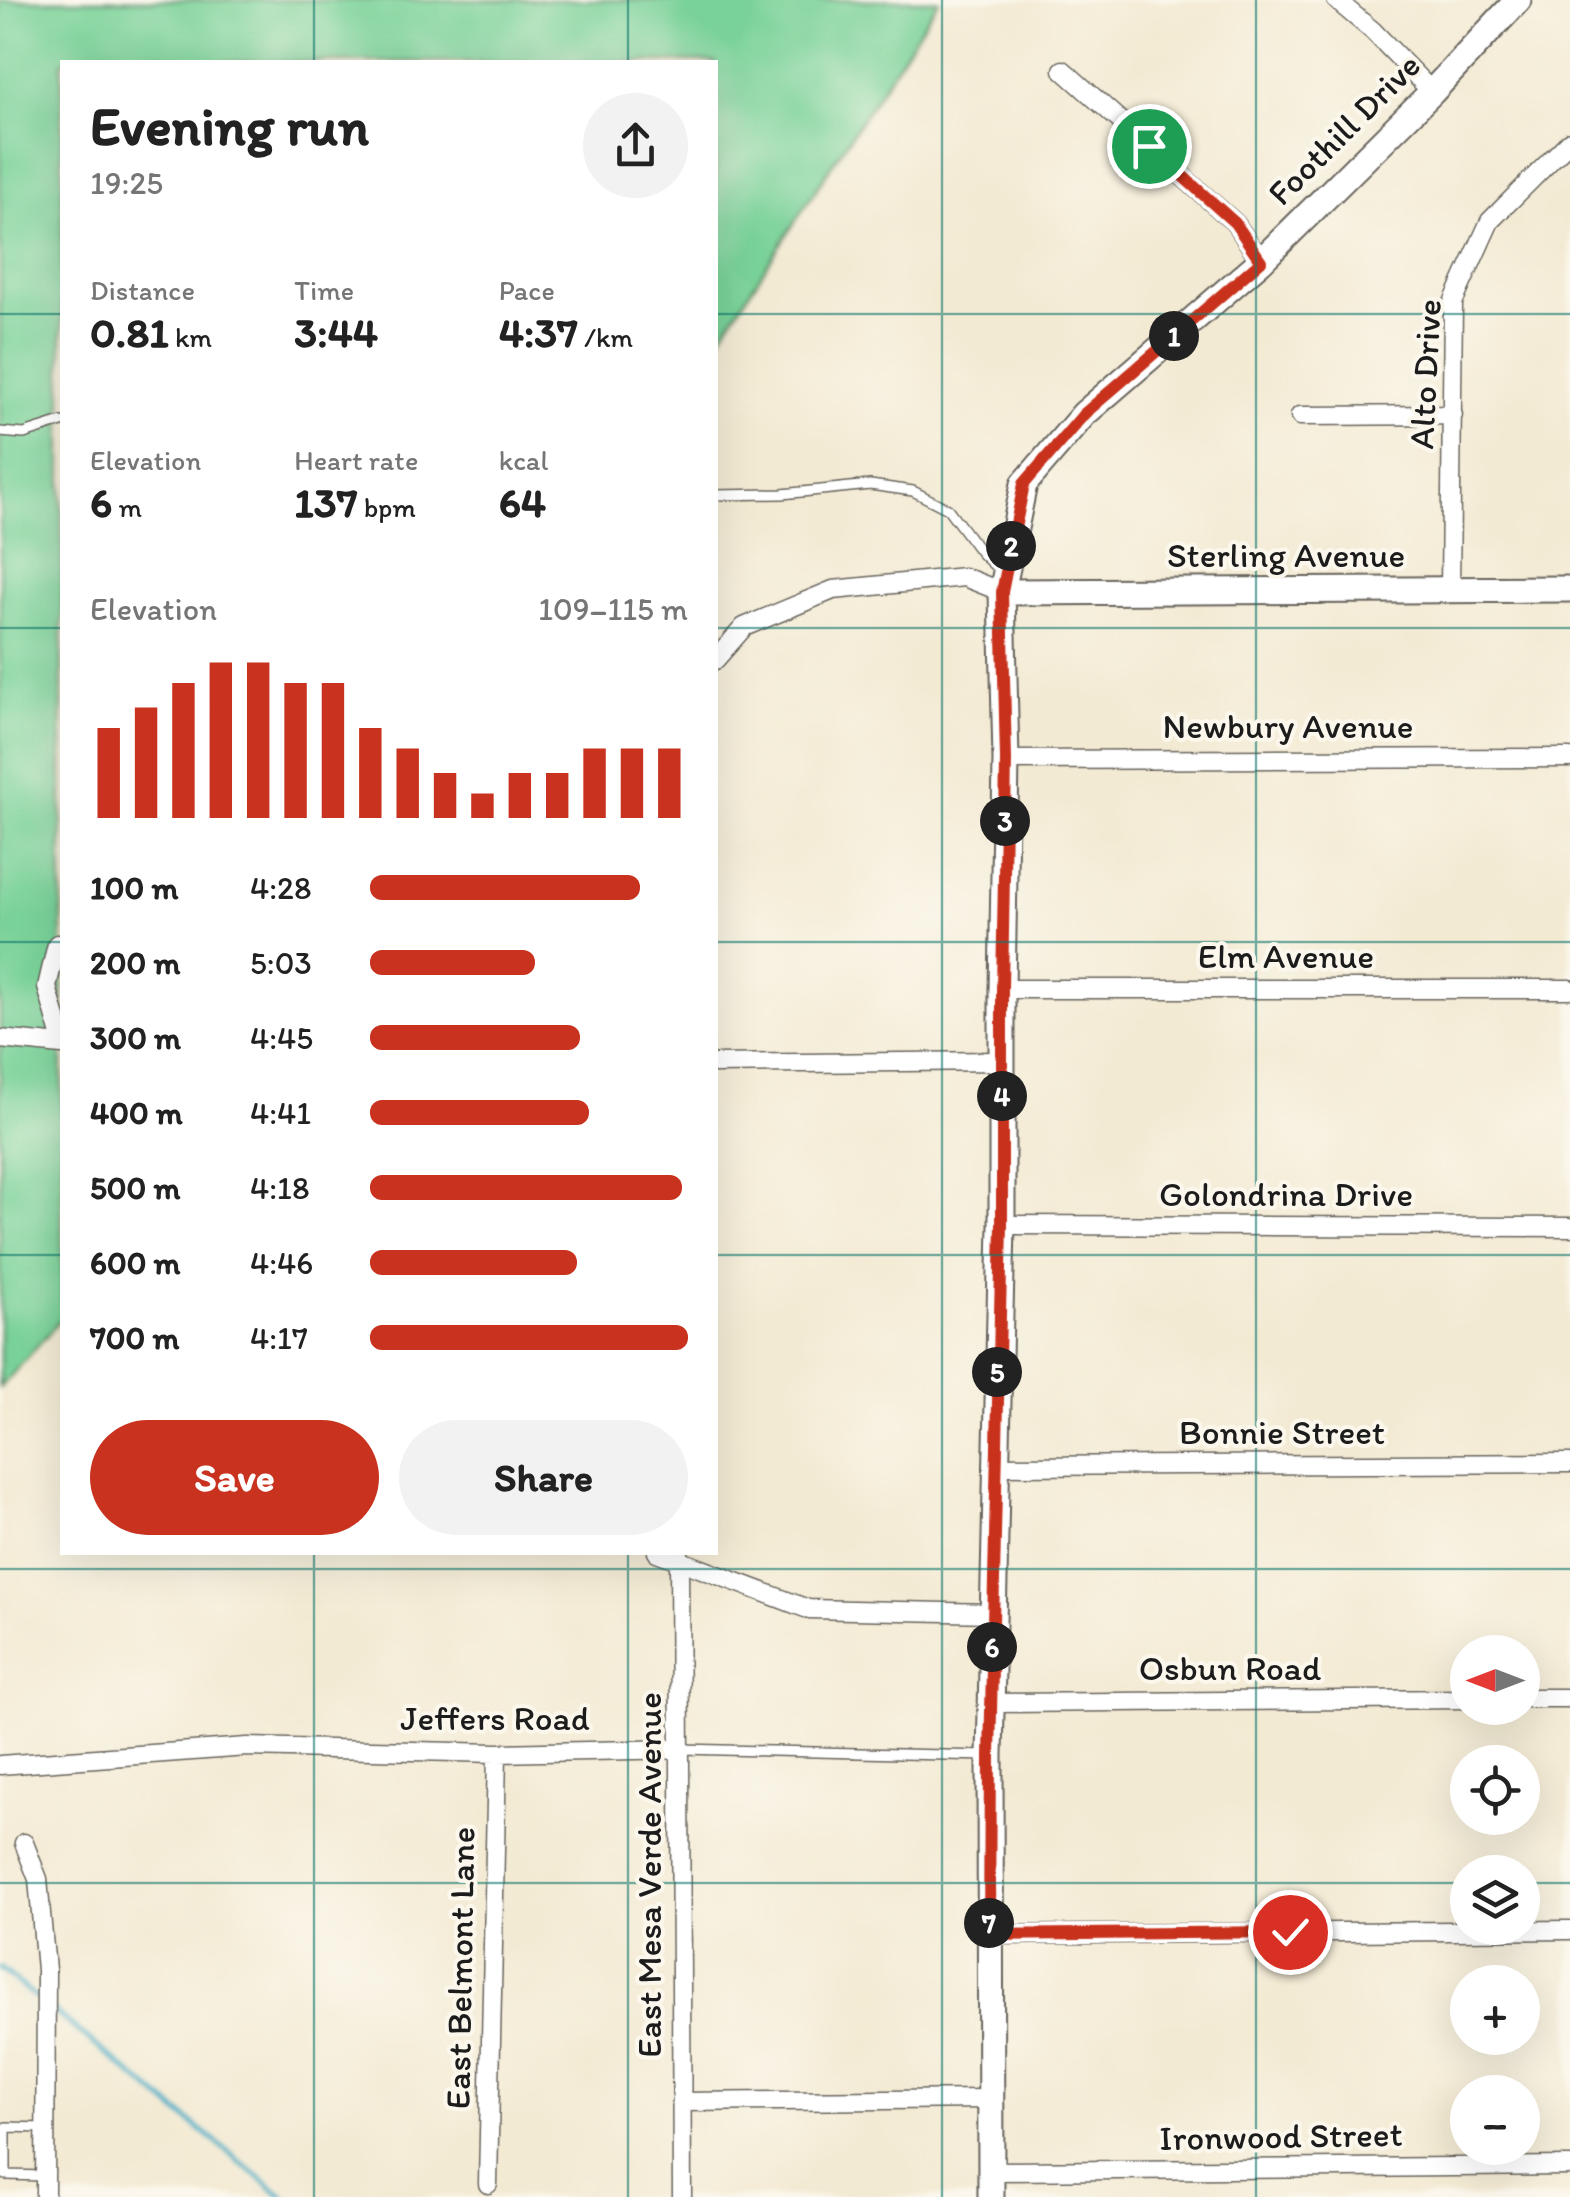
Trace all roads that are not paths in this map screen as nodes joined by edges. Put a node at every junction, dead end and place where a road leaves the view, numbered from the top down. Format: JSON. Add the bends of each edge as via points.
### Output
{"nodes":[{"id":1,"x":1336,"y":0,"type":"edge"},
{"id":2,"x":1518,"y":0,"type":"edge"},
{"id":3,"x":1063,"y":70,"type":"dead end"},
{"id":4,"x":1432,"y":92,"type":"junction"},
{"id":5,"x":1570,"y":140,"type":"edge"},
{"id":6,"x":1261,"y":261,"type":"junction"},
{"id":7,"x":1453,"y":414,"type":"junction"},
{"id":8,"x":1300,"y":416,"type":"dead end"},
{"id":9,"x":60,"y":423,"type":"edge"},
{"id":10,"x":0,"y":432,"type":"edge"},
{"id":11,"x":718,"y":495,"type":"edge"},
{"id":12,"x":1003,"y":584,"type":"junction"},
{"id":13,"x":1450,"y":589,"type":"junction"},
{"id":14,"x":1570,"y":589,"type":"edge"},
{"id":15,"x":718,"y":657,"type":"edge"},
{"id":16,"x":1570,"y":758,"type":"edge"},
{"id":17,"x":1006,"y":760,"type":"junction"},
{"id":18,"x":60,"y":944,"type":"edge"},
{"id":19,"x":1570,"y":988,"type":"edge"},
{"id":20,"x":1002,"y":989,"type":"junction"},
{"id":21,"x":60,"y":1035,"type":"edge"},
{"id":22,"x":0,"y":1039,"type":"edge"},
{"id":23,"x":60,"y":1042,"type":"edge"},
{"id":24,"x":1002,"y":1061,"type":"junction"},
{"id":25,"x":718,"y":1064,"type":"edge"},
{"id":26,"x":1002,"y":1225,"type":"junction"},
{"id":27,"x":1570,"y":1227,"type":"edge"},
{"id":28,"x":1570,"y":1462,"type":"edge"},
{"id":29,"x":994,"y":1466,"type":"junction"},
{"id":30,"x":679,"y":1556,"type":"edge"},
{"id":31,"x":992,"y":1613,"type":"junction"},
{"id":32,"x":1540,"y":1698,"type":"edge"},
{"id":33,"x":1570,"y":1698,"type":"edge"},
{"id":34,"x":1450,"y":1699,"type":"edge"},
{"id":35,"x":992,"y":1702,"type":"junction"},
{"id":36,"x":681,"y":1749,"type":"junction"},
{"id":37,"x":497,"y":1753,"type":"junction"},
{"id":38,"x":990,"y":1756,"type":"junction"},
{"id":39,"x":0,"y":1765,"type":"edge"},
{"id":40,"x":24,"y":1843,"type":"dead end"},
{"id":41,"x":1570,"y":1930,"type":"edge"},
{"id":42,"x":989,"y":1935,"type":"junction"},
{"id":43,"x":991,"y":2099,"type":"junction"},
{"id":44,"x":683,"y":2102,"type":"junction"},
{"id":45,"x":3,"y":2127,"type":"edge"},
{"id":46,"x":45,"y":2128,"type":"junction"},
{"id":47,"x":1570,"y":2166,"type":"edge"},
{"id":48,"x":3,"y":2176,"type":"edge"},
{"id":49,"x":45,"y":2176,"type":"junction"},
{"id":50,"x":488,"y":2184,"type":"dead end"},
{"id":51,"x":992,"y":2184,"type":"edge"},
{"id":52,"x":45,"y":2197,"type":"edge"},
{"id":53,"x":682,"y":2197,"type":"edge"}],
"edges":[{"from":1,"to":4,"type":"street"},
{"from":2,"to":4,"type":"street","name":"Foothill Drive"},
{"from":3,"to":6,"type":"street","via":[[1235,223]]},
{"from":4,"to":6,"type":"street","name":"Foothill Drive"},
{"from":5,"to":7,"type":"street","name":"Alto Drive","via":[[1490,221],[1453,303]]},
{"from":6,"to":12,"type":"street","name":"Foothill Drive","via":[[1084,414],[1024,484]]},
{"from":7,"to":8,"type":"street"},
{"from":7,"to":13,"type":"street","name":"Alto Drive"},
{"from":9,"to":10,"type":"lane","via":[[24,434]]},
{"from":11,"to":12,"type":"lane","via":[[870,486],[913,490],[948,508]]},
{"from":12,"to":13,"type":"street","name":"Sterling Avenue"},
{"from":12,"to":15,"type":"street","via":[[964,577],[834,590],[744,627]]},
{"from":12,"to":17,"type":"street","name":"Foothill Drive"},
{"from":13,"to":14,"type":"street","name":"Sterling Avenue"},
{"from":16,"to":17,"type":"street","name":"Newbury Avenue"},
{"from":17,"to":20,"type":"street","name":"Foothill Drive"},
{"from":18,"to":21,"type":"street","via":[[47,987]]},
{"from":19,"to":20,"type":"street","name":"Elm Avenue"},
{"from":20,"to":24,"type":"street","name":"Foothill Drive"},
{"from":22,"to":23,"type":"street"},
{"from":24,"to":25,"type":"street"},
{"from":24,"to":26,"type":"street","name":"Foothill Drive"},
{"from":26,"to":27,"type":"street","name":"Golondrina Drive"},
{"from":26,"to":29,"type":"street","name":"Foothill Drive"},
{"from":28,"to":29,"type":"street","name":"Bonnie Street"},
{"from":29,"to":31,"type":"street","name":"Foothill Drive"},
{"from":30,"to":31,"type":"street","via":[[808,1609]]},
{"from":30,"to":36,"type":"street","name":"East Mesa Verde Avenue"},
{"from":31,"to":35,"type":"street","name":"Foothill Drive"},
{"from":32,"to":33,"type":"street"},
{"from":34,"to":35,"type":"street","name":"Osbun Road"},
{"from":35,"to":38,"type":"street","name":"Foothill Drive"},
{"from":36,"to":37,"type":"street","name":"Jeffers Road"},
{"from":36,"to":38,"type":"lane","name":"Jeffers Road"},
{"from":36,"to":44,"type":"street","name":"East Mesa Verde Avenue"},
{"from":37,"to":39,"type":"street","name":"Jeffers Road","via":[[247,1748]]},
{"from":37,"to":50,"type":"street","name":"East Belmont Lane"},
{"from":38,"to":42,"type":"street","name":"Foothill Drive"},
{"from":40,"to":46,"type":"street","via":[[38,1878],[46,1982]]},
{"from":41,"to":42,"type":"street"},
{"from":42,"to":43,"type":"street","name":"Foothill Drive"},
{"from":43,"to":44,"type":"street"},
{"from":43,"to":51,"type":"street","name":"Foothill Drive"},
{"from":44,"to":53,"type":"street","name":"East Mesa Verde Avenue"},
{"from":45,"to":46,"type":"lane"},
{"from":45,"to":48,"type":"lane"},
{"from":46,"to":49,"type":"street"},
{"from":47,"to":51,"type":"street","name":"Ironwood Street"},
{"from":48,"to":49,"type":"lane"},
{"from":49,"to":52,"type":"street"}]}
